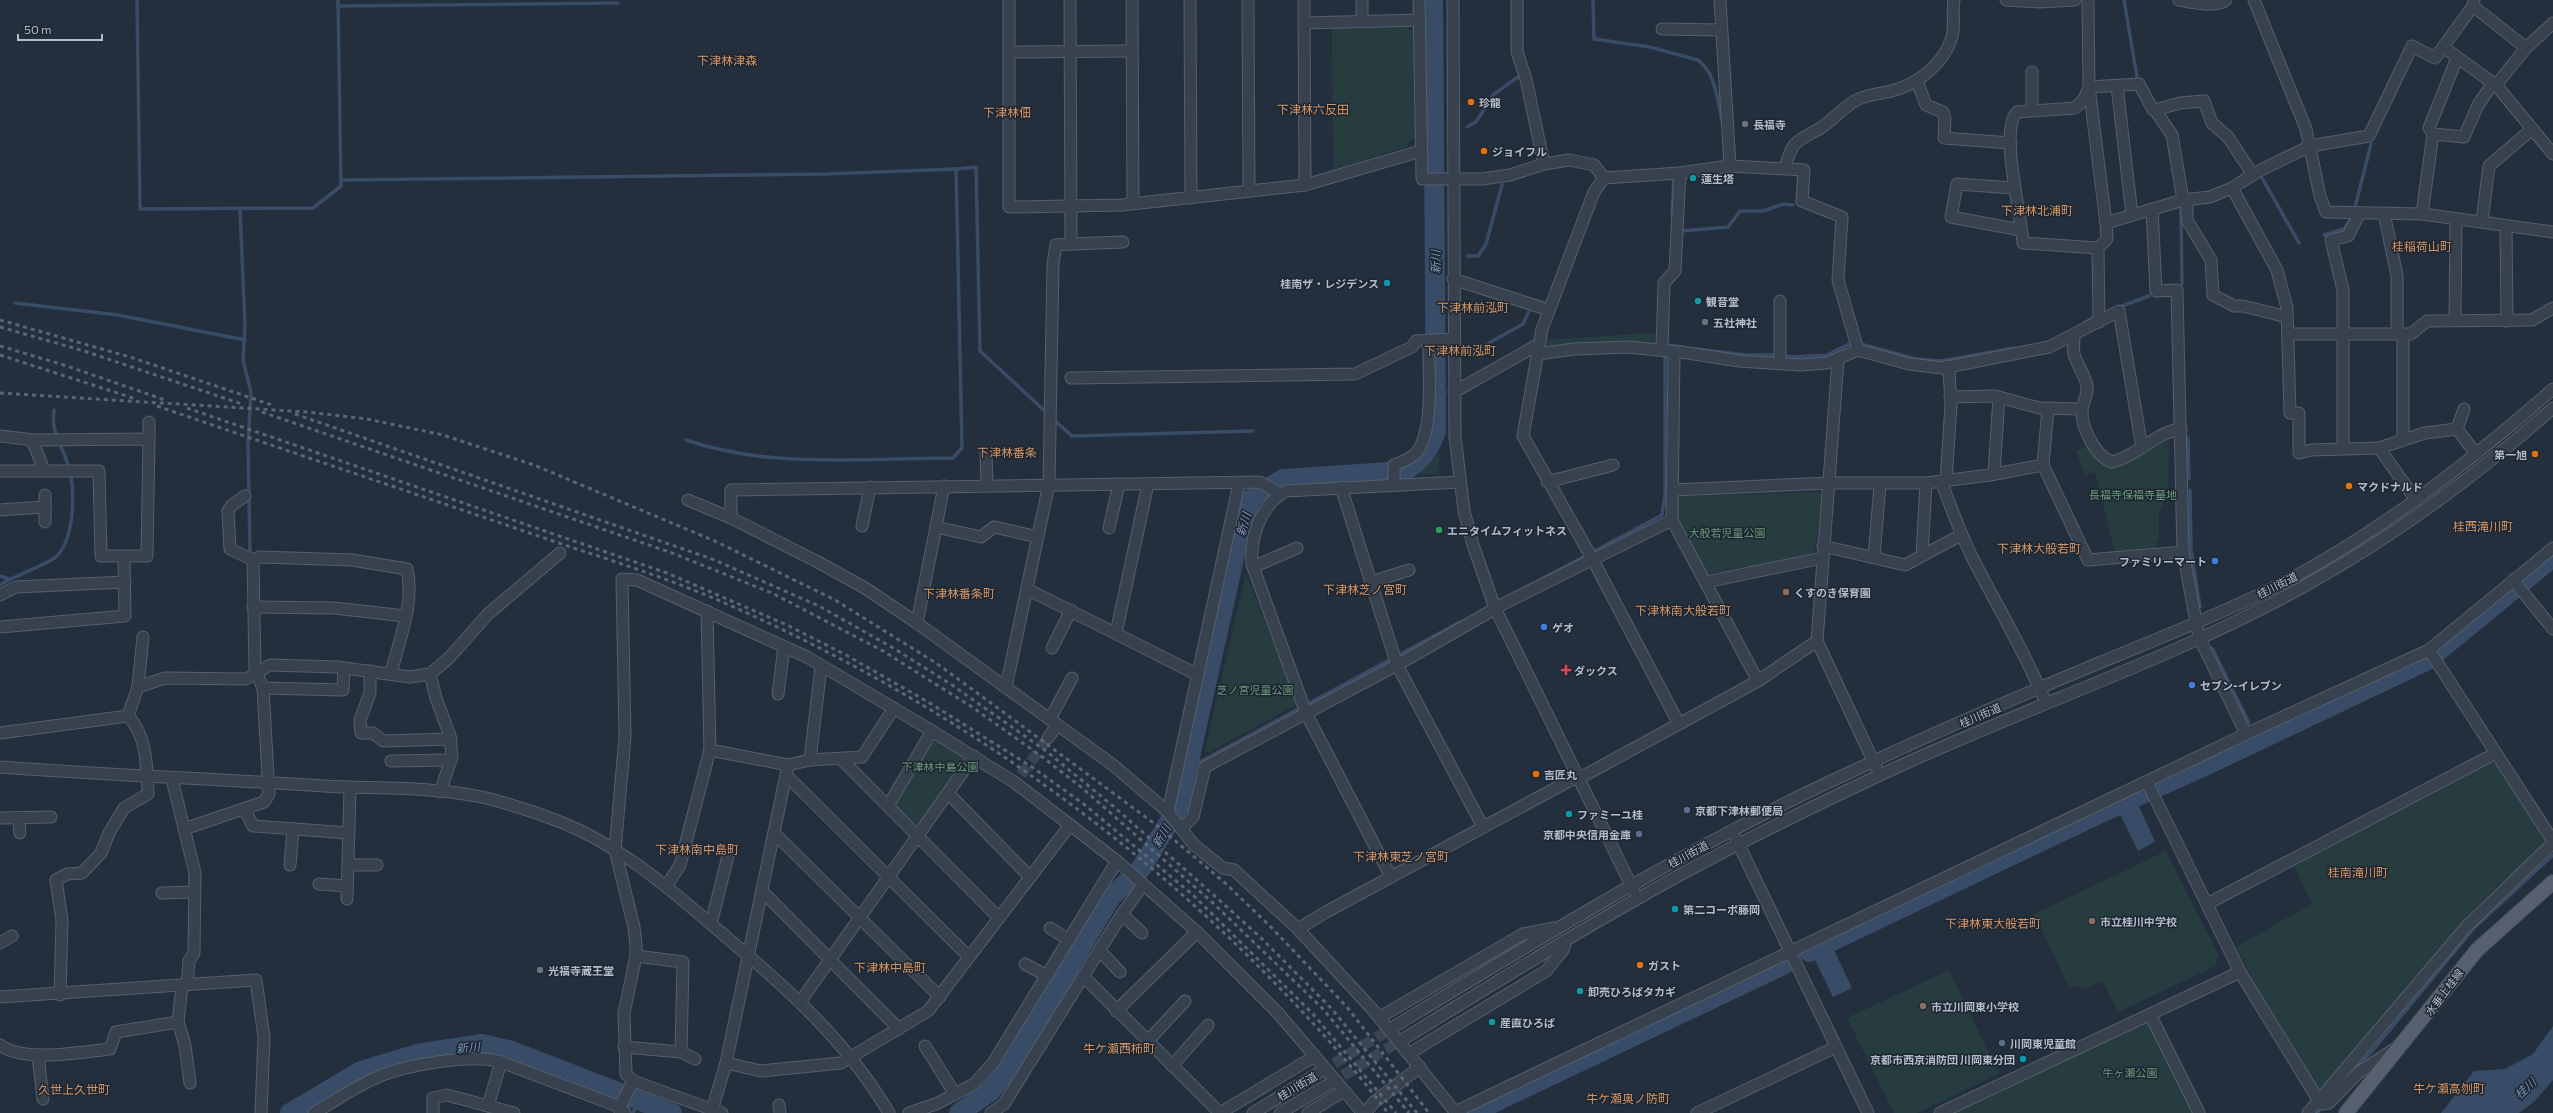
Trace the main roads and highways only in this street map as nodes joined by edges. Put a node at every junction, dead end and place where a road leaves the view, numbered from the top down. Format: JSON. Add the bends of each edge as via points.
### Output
{"nodes":[{"id":1,"x":2553,"y":882,"type":"edge"},
{"id":2,"x":2346,"y":1113,"type":"edge"}],
"edges":[{"from":1,"to":2,"type":"main road","name":"水垂上桂線","via":[[2477,950]]}]}
